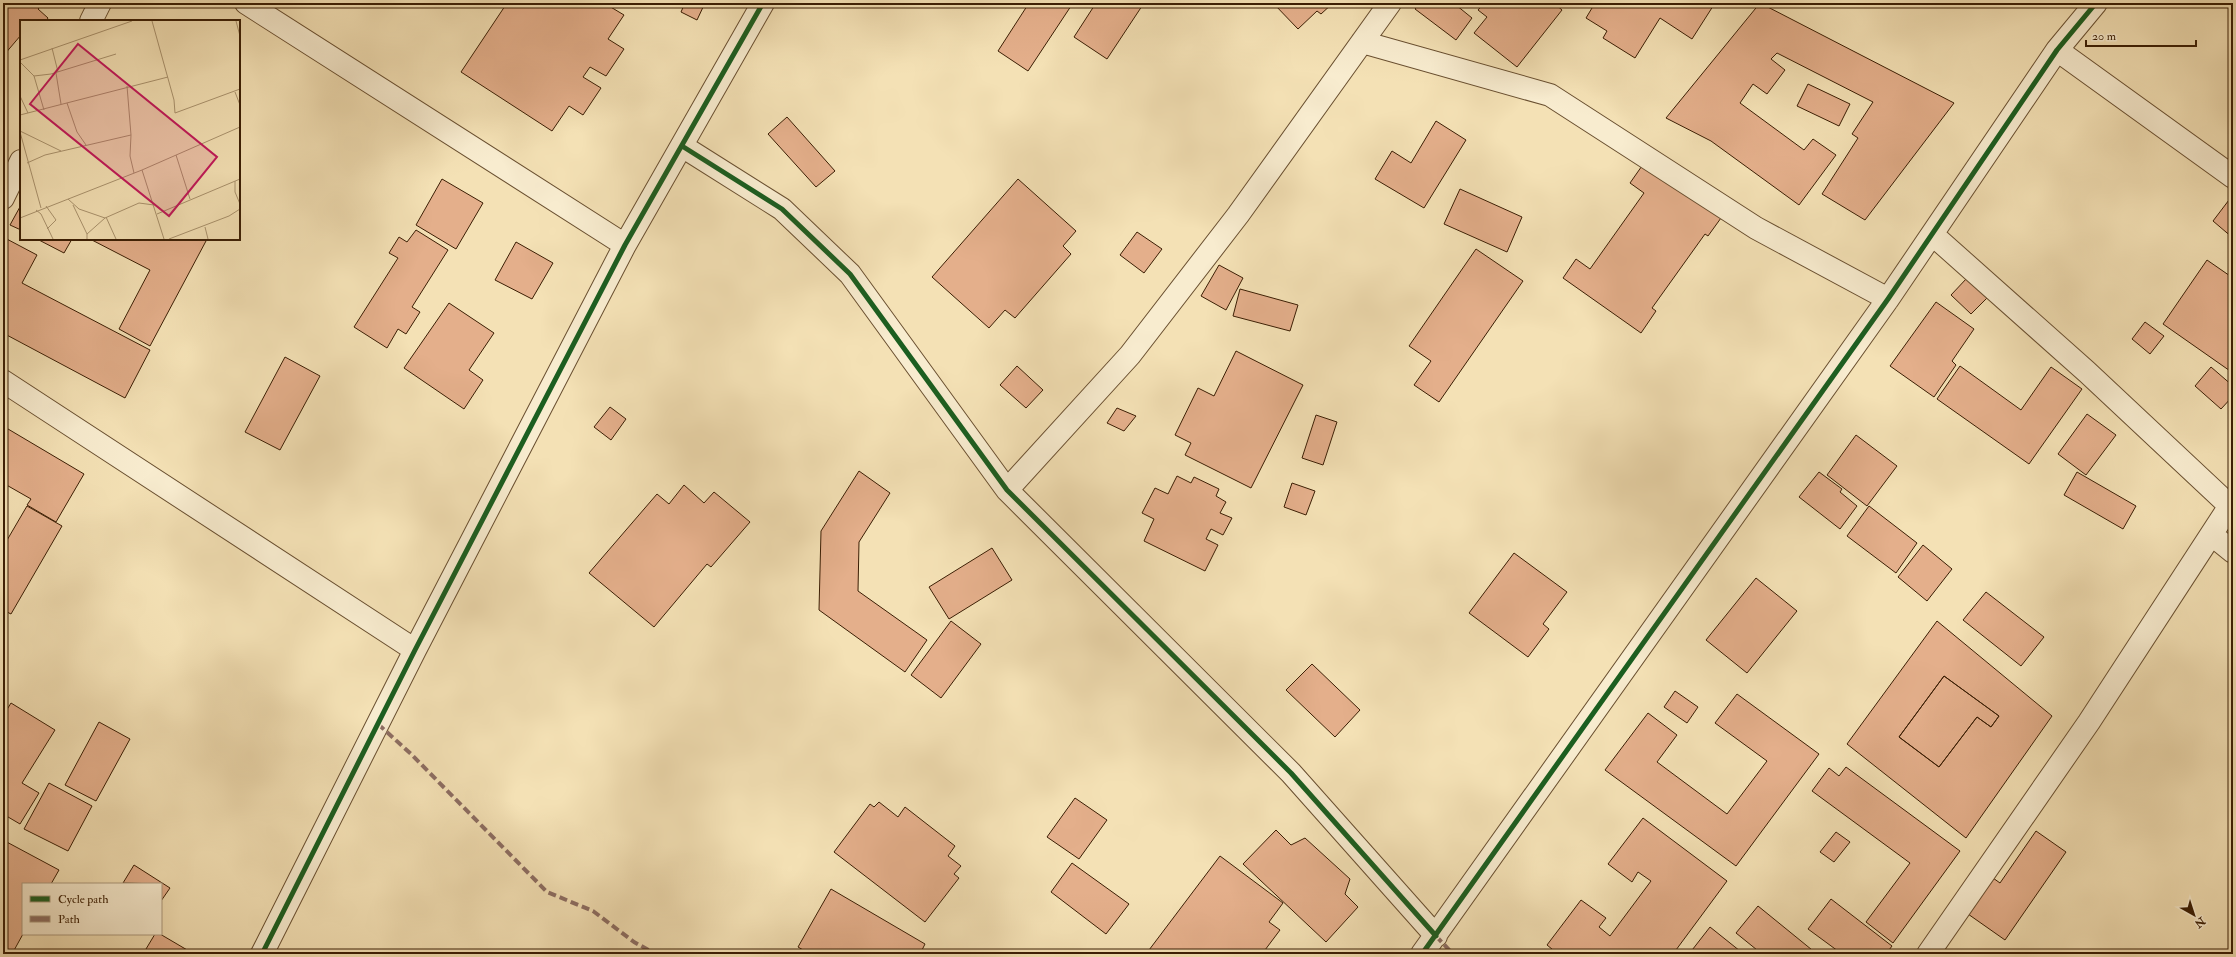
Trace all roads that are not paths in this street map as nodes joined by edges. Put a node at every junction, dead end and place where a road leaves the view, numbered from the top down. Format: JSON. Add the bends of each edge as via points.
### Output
{"nodes":[{"id":1,"x":100,"y":3,"type":"edge"},
{"id":2,"x":246,"y":3,"type":"edge"},
{"id":3,"x":763,"y":3,"type":"edge"},
{"id":4,"x":1390,"y":3,"type":"edge"},
{"id":5,"x":2096,"y":3,"type":"edge"},
{"id":6,"x":92,"y":20,"type":"edge"},
{"id":7,"x":1362,"y":42,"type":"junction"},
{"id":8,"x":2057,"y":50,"type":"junction"},
{"id":9,"x":682,"y":146,"type":"junction"},
{"id":10,"x":20,"y":163,"type":"edge"},
{"id":11,"x":2233,"y":177,"type":"edge"},
{"id":12,"x":3,"y":198,"type":"edge"},
{"id":13,"x":1933,"y":235,"type":"junction"},
{"id":14,"x":625,"y":245,"type":"junction"},
{"id":15,"x":1888,"y":299,"type":"junction"},
{"id":16,"x":3,"y":381,"type":"edge"},
{"id":17,"x":1007,"y":490,"type":"junction"},
{"id":18,"x":2232,"y":504,"type":"edge"},
{"id":19,"x":2212,"y":535,"type":"junction"},
{"id":20,"x":2233,"y":552,"type":"edge"},
{"id":21,"x":415,"y":650,"type":"junction"},
{"id":22,"x":1436,"y":936,"type":"junction"},
{"id":23,"x":262,"y":954,"type":"edge"},
{"id":24,"x":1422,"y":954,"type":"edge"},
{"id":25,"x":1928,"y":954,"type":"edge"}],
"edges":[{"from":1,"to":6,"type":"street"},
{"from":2,"to":14,"type":"street"},
{"from":3,"to":9,"type":"street"},
{"from":4,"to":7,"type":"street"},
{"from":5,"to":8,"type":"street"},
{"from":7,"to":15,"type":"street","via":[[1550,95],[1756,228]]},
{"from":7,"to":17,"type":"street","via":[[1238,215],[1130,355]]},
{"from":8,"to":11,"type":"street"},
{"from":8,"to":13,"type":"street"},
{"from":9,"to":14,"type":"street"},
{"from":9,"to":17,"type":"street","via":[[782,209],[850,274]]},
{"from":10,"to":12,"type":"street"},
{"from":13,"to":15,"type":"street"},
{"from":13,"to":18,"type":"street"},
{"from":14,"to":21,"type":"street"},
{"from":15,"to":22,"type":"street"},
{"from":16,"to":21,"type":"street"},
{"from":17,"to":22,"type":"street","via":[[1291,773]]},
{"from":18,"to":19,"type":"street"},
{"from":19,"to":20,"type":"street"},
{"from":19,"to":25,"type":"street","via":[[2089,722]]},
{"from":21,"to":23,"type":"street"},
{"from":22,"to":24,"type":"street"}]}
